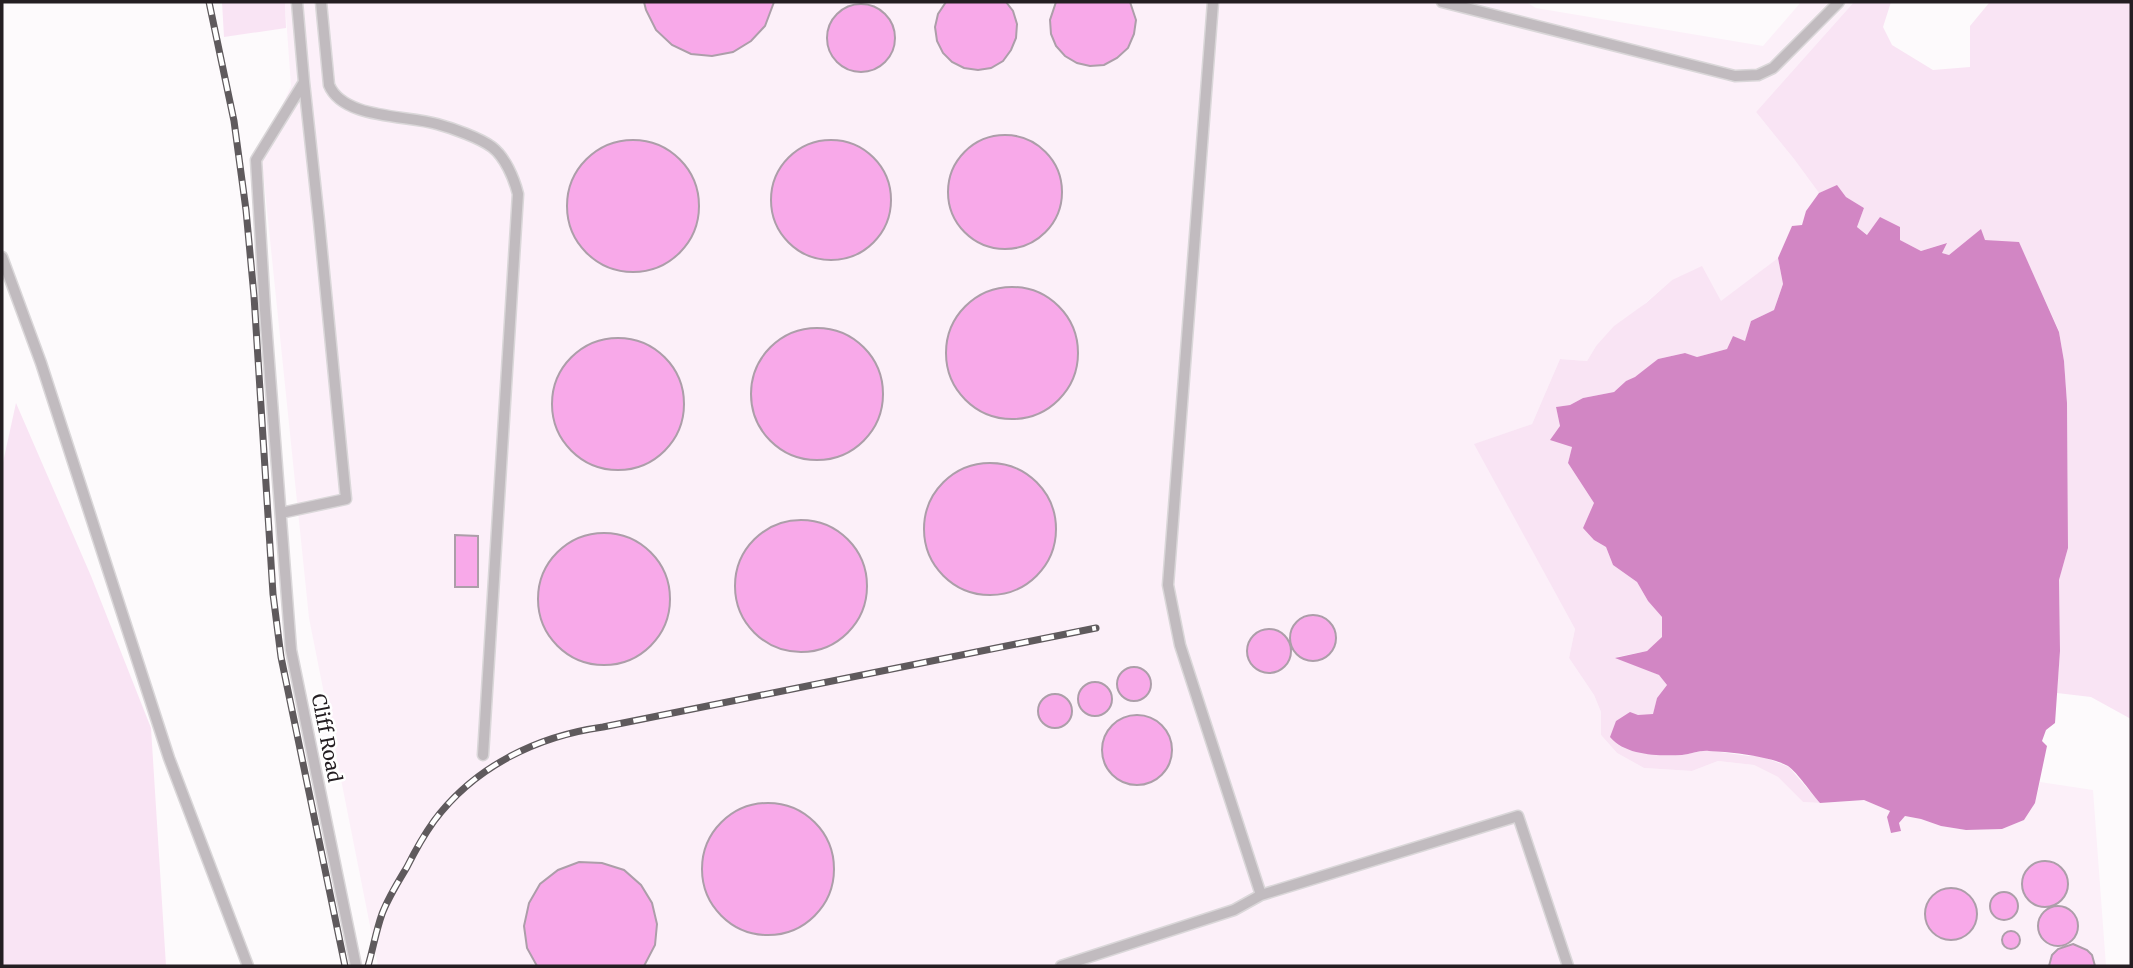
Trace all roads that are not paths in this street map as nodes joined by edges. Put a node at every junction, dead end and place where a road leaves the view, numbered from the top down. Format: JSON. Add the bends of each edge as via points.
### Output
{"nodes":[{"id":1,"x":298,"y":2,"type":"edge"},
{"id":2,"x":321,"y":2,"type":"edge"},
{"id":3,"x":1213,"y":2,"type":"edge"},
{"id":4,"x":1442,"y":2,"type":"edge"},
{"id":5,"x":1839,"y":2,"type":"edge"},
{"id":6,"x":304,"y":82,"type":"junction"},
{"id":7,"x":2,"y":257,"type":"edge"},
{"id":8,"x":281,"y":513,"type":"junction"},
{"id":9,"x":483,"y":755,"type":"dead end"},
{"id":10,"x":1261,"y":895,"type":"junction"},
{"id":11,"x":248,"y":966,"type":"edge"},
{"id":12,"x":356,"y":966,"type":"edge"},
{"id":13,"x":1061,"y":966,"type":"edge"},
{"id":14,"x":1568,"y":966,"type":"edge"}],
"edges":[{"from":1,"to":6,"type":"lane"},
{"from":2,"to":9,"type":"lane","via":[[335,96],[352,107],[437,124],[481,141],[499,155],[518,194]]},
{"from":3,"to":10,"type":"lane","via":[[1168,585],[1183,655]]},
{"from":4,"to":5,"type":"lane","via":[[1735,76],[1758,75],[1773,68]]},
{"from":6,"to":8,"type":"lane","name":"Cliff Road","via":[[256,160]]},
{"from":6,"to":8,"type":"lane","via":[[346,499]]},
{"from":7,"to":11,"type":"lane","via":[[169,758]]},
{"from":8,"to":12,"type":"lane","name":"Cliff Road","via":[[291,650]]},
{"from":10,"to":13,"type":"lane","via":[[1234,910]]},
{"from":10,"to":14,"type":"lane","via":[[1518,816]]}]}
